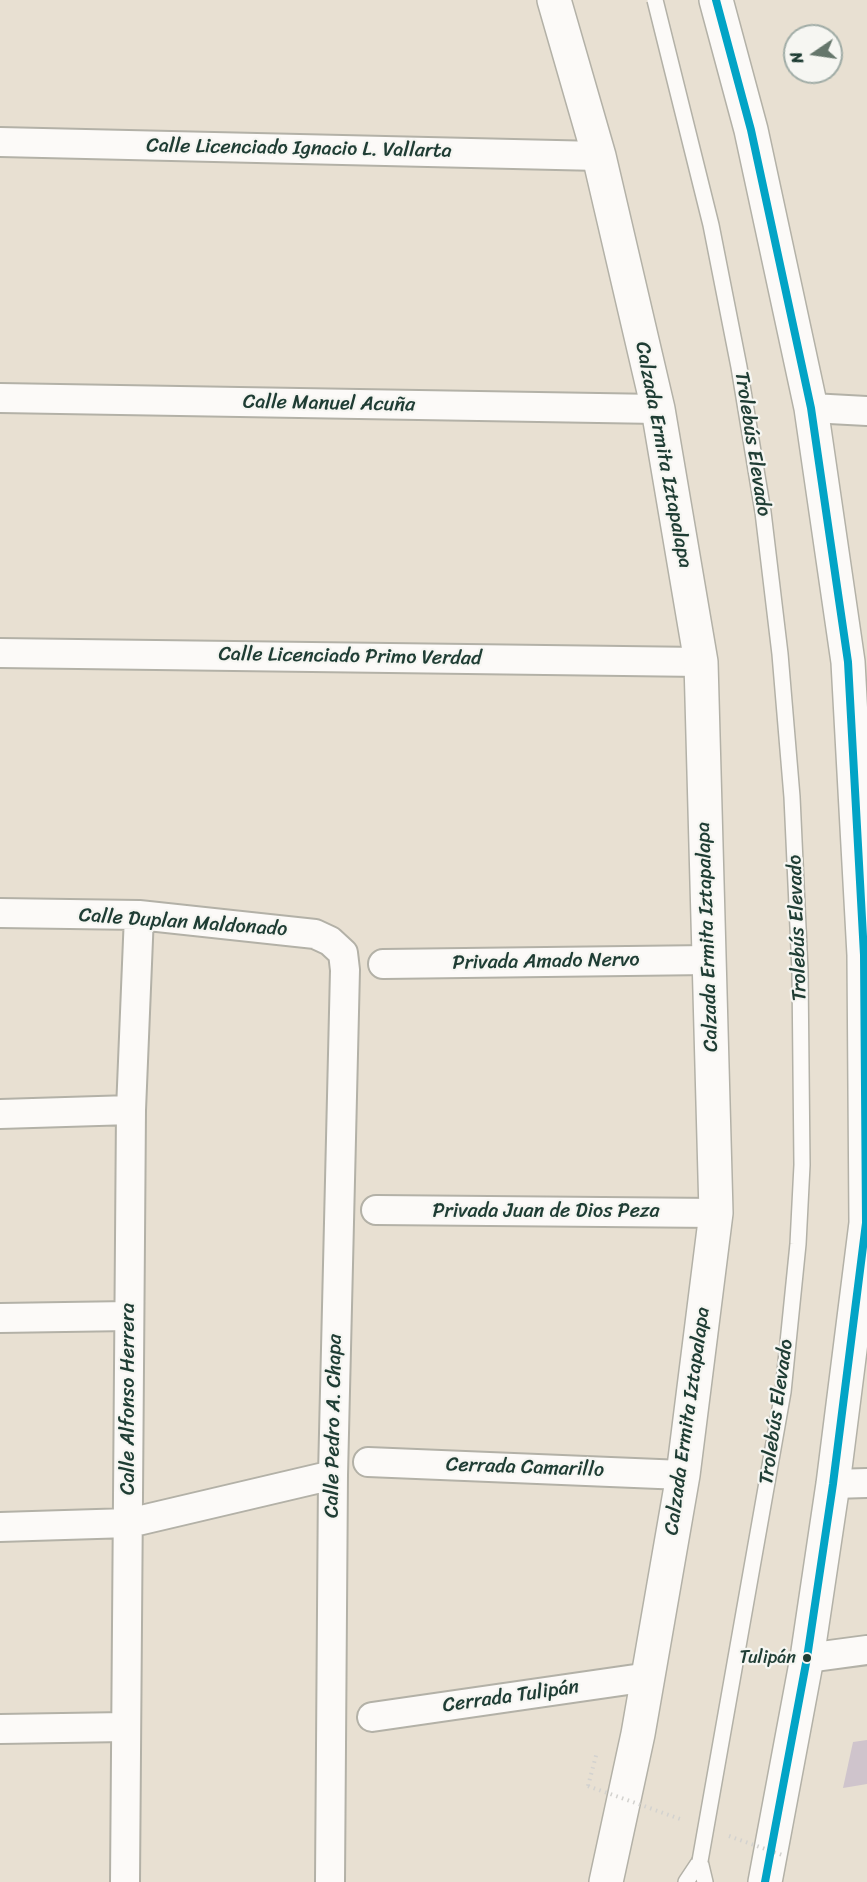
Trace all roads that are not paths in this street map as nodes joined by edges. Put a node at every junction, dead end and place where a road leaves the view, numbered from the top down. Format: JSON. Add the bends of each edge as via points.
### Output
{"nodes":[{"id":1,"x":554,"y":0,"type":"edge"},
{"id":2,"x":655,"y":0,"type":"edge"},
{"id":3,"x":716,"y":0,"type":"edge"},
{"id":4,"x":0,"y":142,"type":"edge"},
{"id":5,"x":599,"y":156,"type":"junction"},
{"id":6,"x":0,"y":398,"type":"edge"},
{"id":7,"x":811,"y":408,"type":"junction"},
{"id":8,"x":658,"y":409,"type":"junction"},
{"id":9,"x":867,"y":411,"type":"edge"},
{"id":10,"x":0,"y":653,"type":"edge"},
{"id":11,"x":700,"y":662,"type":"junction"},
{"id":12,"x":857,"y":662,"type":"edge"},
{"id":13,"x":0,"y":913,"type":"edge"},
{"id":14,"x":139,"y":915,"type":"junction"},
{"id":15,"x":865,"y":955,"type":"edge"},
{"id":16,"x":709,"y":960,"type":"junction"},
{"id":17,"x":383,"y":964,"type":"dead end"},
{"id":18,"x":345,"y":970,"type":"joint"},
{"id":19,"x":131,"y":1110,"type":"junction"},
{"id":20,"x":0,"y":1114,"type":"edge"},
{"id":21,"x":376,"y":1210,"type":"dead end"},
{"id":22,"x":716,"y":1213,"type":"junction"},
{"id":23,"x":866,"y":1223,"type":"edge"},
{"id":24,"x":129,"y":1316,"type":"junction"},
{"id":25,"x":0,"y":1318,"type":"edge"},
{"id":26,"x":368,"y":1462,"type":"dead end"},
{"id":27,"x":333,"y":1475,"type":"junction"},
{"id":28,"x":683,"y":1475,"type":"junction"},
{"id":29,"x":867,"y":1483,"type":"edge"},
{"id":30,"x":833,"y":1484,"type":"junction"},
{"id":31,"x":129,"y":1523,"type":"junction"},
{"id":32,"x":0,"y":1527,"type":"edge"},
{"id":33,"x":867,"y":1650,"type":"edge"},
{"id":34,"x":807,"y":1658,"type":"junction"},
{"id":35,"x":649,"y":1677,"type":"junction"},
{"id":36,"x":372,"y":1717,"type":"dead end"},
{"id":37,"x":125,"y":1727,"type":"junction"},
{"id":38,"x":0,"y":1729,"type":"edge"},
{"id":39,"x":700,"y":1861,"type":"junction"},
{"id":40,"x":125,"y":1882,"type":"edge"},
{"id":41,"x":330,"y":1882,"type":"edge"},
{"id":42,"x":606,"y":1882,"type":"edge"},
{"id":43,"x":686,"y":1882,"type":"edge"},
{"id":44,"x":705,"y":1882,"type":"edge"},
{"id":45,"x":765,"y":1882,"type":"edge"}],
"edges":[{"from":1,"to":5,"type":"main road","name":"Calzada Ermita Iztapalapa"},
{"from":2,"to":39,"type":"lane","name":"Trolebús Elevado","bridge":true,"via":[[711,225],[763,512],[792,797],[800,971],[802,1165],[783,1392]]},
{"from":3,"to":7,"type":"main road","via":[[751,130]]},
{"from":4,"to":5,"type":"street","name":"Calle Licenciado Ignacio L. Vallarta"},
{"from":5,"to":8,"type":"main road","name":"Calzada Ermita Iztapalapa"},
{"from":6,"to":8,"type":"street","name":"Calle Manuel Acuña"},
{"from":7,"to":9,"type":"street"},
{"from":7,"to":12,"type":"main road"},
{"from":8,"to":11,"type":"main road","name":"Calzada Ermita Iztapalapa"},
{"from":10,"to":11,"type":"street","name":"Calle Licenciado Primo Verdad"},
{"from":11,"to":16,"type":"main road","name":"Calzada Ermita Iztapalapa"},
{"from":12,"to":15,"type":"main road"},
{"from":13,"to":14,"type":"street","name":"Calle Duplan Maldonado"},
{"from":14,"to":18,"type":"street","name":"Calle Duplan Maldonado","via":[[315,934],[330,940],[342,953]]},
{"from":14,"to":19,"type":"street","name":"Calle Alfonso Herrera"},
{"from":15,"to":23,"type":"main road"},
{"from":16,"to":17,"type":"street","name":"Privada Amado Nervo"},
{"from":16,"to":22,"type":"main road","name":"Calzada Ermita Iztapalapa"},
{"from":18,"to":27,"type":"street","name":"Calle Pedro A. Chapa"},
{"from":19,"to":20,"type":"street"},
{"from":19,"to":24,"type":"street","name":"Calle Alfonso Herrera"},
{"from":21,"to":22,"type":"street","name":"Privada Juan de Dios Peza"},
{"from":22,"to":28,"type":"main road","name":"Calzada Ermita Iztapalapa"},
{"from":23,"to":30,"type":"main road"},
{"from":24,"to":25,"type":"street"},
{"from":24,"to":31,"type":"street","name":"Calle Alfonso Herrera"},
{"from":26,"to":28,"type":"street","name":"Cerrada Camarillo"},
{"from":27,"to":31,"type":"street"},
{"from":27,"to":41,"type":"street","name":"Calle Pedro A. Chapa"},
{"from":28,"to":35,"type":"main road","name":"Calzada Ermita Iztapalapa"},
{"from":29,"to":30,"type":"street"},
{"from":30,"to":34,"type":"main road"},
{"from":31,"to":32,"type":"street"},
{"from":31,"to":37,"type":"street","name":"Calle Alfonso Herrera"},
{"from":33,"to":34,"type":"street"},
{"from":34,"to":45,"type":"main road"},
{"from":35,"to":36,"type":"street","name":"Cerrada Tulipán"},
{"from":35,"to":42,"type":"main road","name":"Calzada Ermita Iztapalapa"},
{"from":37,"to":38,"type":"street"},
{"from":37,"to":40,"type":"street","name":"Calle Alfonso Herrera"},
{"from":39,"to":43,"type":"lane","name":"Trolebús Elevado"},
{"from":39,"to":44,"type":"lane","name":"Trolebús Elevado"}]}
